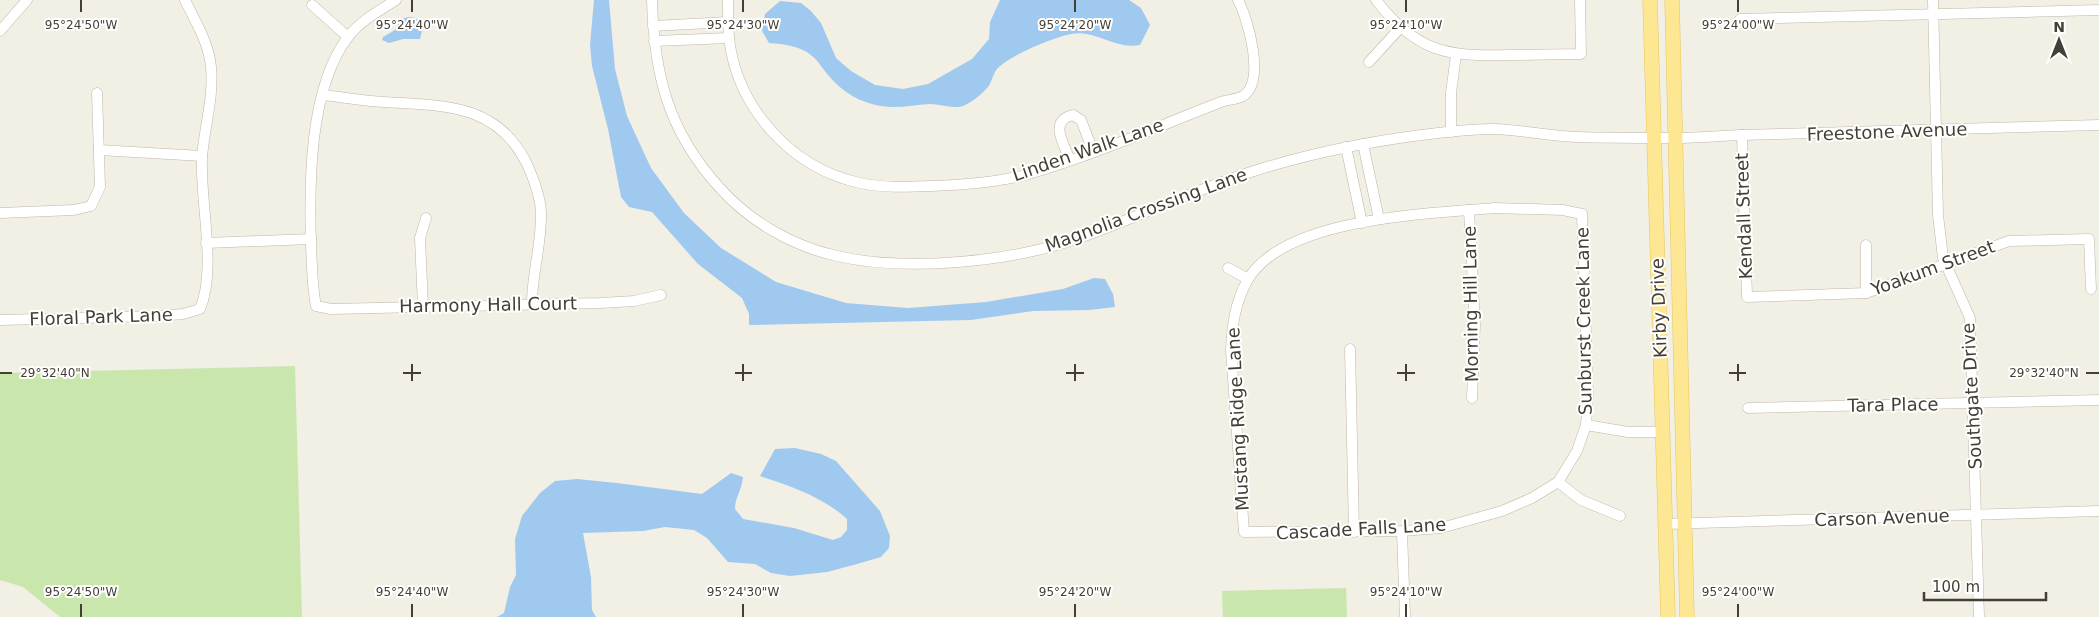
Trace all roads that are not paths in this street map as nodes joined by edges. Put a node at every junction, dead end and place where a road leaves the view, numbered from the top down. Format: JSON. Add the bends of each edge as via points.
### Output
{"nodes":[{"id":1,"x":27,"y":0,"type":"edge"},
{"id":2,"x":184,"y":0,"type":"edge"},
{"id":3,"x":396,"y":0,"type":"edge"},
{"id":4,"x":652,"y":0,"type":"edge"},
{"id":5,"x":728,"y":0,"type":"edge"},
{"id":6,"x":1238,"y":0,"type":"edge"},
{"id":7,"x":1376,"y":0,"type":"edge"},
{"id":8,"x":1580,"y":0,"type":"edge"},
{"id":9,"x":1650,"y":0,"type":"edge"},
{"id":10,"x":1672,"y":0,"type":"edge"},
{"id":11,"x":1933,"y":0,"type":"edge"},
{"id":12,"x":312,"y":5,"type":"dead end"},
{"id":13,"x":2099,"y":10,"type":"edge"},
{"id":14,"x":1934,"y":15,"type":"junction"},
{"id":15,"x":1740,"y":20,"type":"dead end"},
{"id":16,"x":728,"y":22,"type":"junction"},
{"id":17,"x":653,"y":26,"type":"junction"},
{"id":18,"x":1400,"y":28,"type":"junction"},
{"id":19,"x":0,"y":30,"type":"edge"},
{"id":20,"x":348,"y":36,"type":"junction"},
{"id":21,"x":729,"y":38,"type":"junction"},
{"id":22,"x":654,"y":41,"type":"junction"},
{"id":23,"x":1456,"y":55,"type":"junction"},
{"id":24,"x":1369,"y":62,"type":"dead end"},
{"id":25,"x":97,"y":93,"type":"dead end"},
{"id":26,"x":323,"y":95,"type":"junction"},
{"id":27,"x":2099,"y":125,"type":"edge"},
{"id":28,"x":1936,"y":130,"type":"junction"},
{"id":29,"x":1451,"y":132,"type":"junction"},
{"id":30,"x":1742,"y":135,"type":"junction"},
{"id":31,"x":1654,"y":138,"type":"junction"},
{"id":32,"x":1675,"y":138,"type":"junction"},
{"id":33,"x":1363,"y":144,"type":"junction"},
{"id":34,"x":1346,"y":147,"type":"junction"},
{"id":35,"x":99,"y":150,"type":"junction"},
{"id":36,"x":1093,"y":151,"type":"junction"},
{"id":37,"x":202,"y":156,"type":"junction"},
{"id":38,"x":1070,"y":160,"type":"junction"},
{"id":39,"x":1469,"y":210,"type":"junction"},
{"id":40,"x":0,"y":213,"type":"edge"},
{"id":41,"x":426,"y":218,"type":"dead end"},
{"id":42,"x":1379,"y":220,"type":"junction"},
{"id":43,"x":1362,"y":223,"type":"junction"},
{"id":44,"x":311,"y":239,"type":"junction"},
{"id":45,"x":206,"y":243,"type":"junction"},
{"id":46,"x":1866,"y":245,"type":"dead end"},
{"id":47,"x":1946,"y":263,"type":"junction"},
{"id":48,"x":1228,"y":268,"type":"dead end"},
{"id":49,"x":1248,"y":279,"type":"junction"},
{"id":50,"x":2092,"y":289,"type":"dead end"},
{"id":51,"x":1866,"y":293,"type":"junction"},
{"id":52,"x":660,"y":295,"type":"dead end"},
{"id":53,"x":1747,"y":297,"type":"joint"},
{"id":54,"x":532,"y":303,"type":"junction"},
{"id":55,"x":423,"y":307,"type":"junction"},
{"id":56,"x":0,"y":320,"type":"edge"},
{"id":57,"x":1350,"y":350,"type":"dead end"},
{"id":58,"x":1472,"y":398,"type":"dead end"},
{"id":59,"x":2099,"y":400,"type":"edge"},
{"id":60,"x":1973,"y":404,"type":"junction"},
{"id":61,"x":1748,"y":408,"type":"dead end"},
{"id":62,"x":1586,"y":425,"type":"junction"},
{"id":63,"x":1662,"y":432,"type":"junction"},
{"id":64,"x":1558,"y":482,"type":"junction"},
{"id":65,"x":2099,"y":511,"type":"edge"},
{"id":66,"x":1977,"y":515,"type":"junction"},
{"id":67,"x":1620,"y":516,"type":"dead end"},
{"id":68,"x":1684,"y":523,"type":"junction"},
{"id":69,"x":1665,"y":524,"type":"junction"},
{"id":70,"x":1402,"y":531,"type":"junction"},
{"id":71,"x":1244,"y":532,"type":"joint"},
{"id":72,"x":1354,"y":532,"type":"junction"},
{"id":73,"x":1405,"y":617,"type":"edge"},
{"id":74,"x":1668,"y":617,"type":"edge"},
{"id":75,"x":1687,"y":617,"type":"edge"},
{"id":76,"x":1979,"y":617,"type":"edge"}],
"edges":[{"from":1,"to":19,"type":"street"},
{"from":2,"to":37,"type":"street","via":[[207,47],[211,66]]},
{"from":3,"to":20,"type":"street"},
{"from":4,"to":17,"type":"street","name":"Magnolia Crossing Lane"},
{"from":5,"to":16,"type":"street","name":"Linden Walk Lane"},
{"from":6,"to":36,"type":"street","name":"Linden Walk Lane","via":[[1249,29],[1254,56],[1252,84],[1243,96]]},
{"from":7,"to":18,"type":"street"},
{"from":8,"to":23,"type":"street","via":[[1582,54]]},
{"from":9,"to":31,"type":"main road","name":"Kirby Drive"},
{"from":10,"to":32,"type":"main road","name":"Kirby Drive"},
{"from":11,"to":14,"type":"street","name":"Southgate Drive"},
{"from":12,"to":20,"type":"street"},
{"from":13,"to":14,"type":"street"},
{"from":14,"to":15,"type":"street"},
{"from":14,"to":28,"type":"street","name":"Southgate Drive"},
{"from":16,"to":17,"type":"street"},
{"from":16,"to":21,"type":"street","name":"Linden Walk Lane"},
{"from":17,"to":22,"type":"street","name":"Magnolia Crossing Lane"},
{"from":18,"to":23,"type":"street","via":[[1423,43]]},
{"from":18,"to":24,"type":"street"},
{"from":20,"to":26,"type":"street","via":[[332,66]]},
{"from":21,"to":22,"type":"street"},
{"from":21,"to":38,"type":"street","name":"Linden Walk Lane","via":[[743,90],[768,127],[805,161],[841,178],[896,187],[978,184],[1025,175]]},
{"from":22,"to":34,"type":"street","name":"Magnolia Crossing Lane","via":[[661,84],[676,125],[702,168],[731,201],[791,241],[833,256],[866,262],[950,262],[1031,251],[1078,239],[1256,170]]},
{"from":23,"to":29,"type":"street","via":[[1451,93]]},
{"from":25,"to":35,"type":"street"},
{"from":26,"to":44,"type":"street","via":[[311,156]]},
{"from":26,"to":54,"type":"street","via":[[444,105],[491,122],[506,132],[529,168],[541,210]]},
{"from":27,"to":28,"type":"street","name":"Freestone Avenue"},
{"from":28,"to":30,"type":"street","name":"Freestone Avenue"},
{"from":28,"to":47,"type":"street","name":"Southgate Drive","via":[[1938,215]]},
{"from":29,"to":31,"type":"street","name":"Magnolia Crossing Lane","via":[[1497,129],[1577,137]]},
{"from":29,"to":33,"type":"street","name":"Magnolia Crossing Lane"},
{"from":30,"to":32,"type":"street","name":"Freestone Avenue"},
{"from":30,"to":53,"type":"street","name":"Kendall Street"},
{"from":31,"to":32,"type":"street","name":"Magnolia Crossing Lane"},
{"from":31,"to":63,"type":"main road","name":"Kirby Drive"},
{"from":32,"to":68,"type":"main road","name":"Kirby Drive"},
{"from":33,"to":34,"type":"street","name":"Magnolia Crossing Lane"},
{"from":33,"to":42,"type":"street"},
{"from":34,"to":43,"type":"street"},
{"from":35,"to":37,"type":"street"},
{"from":35,"to":40,"type":"street","via":[[100,187],[91,206],[74,210]]},
{"from":36,"to":38,"type":"street","name":"Linden Walk Lane"},
{"from":36,"to":38,"type":"street","via":[[1081,120],[1073,115],[1065,117],[1059,128]]},
{"from":37,"to":45,"type":"street"},
{"from":39,"to":42,"type":"street"},
{"from":39,"to":58,"type":"street","name":"Morning Hill Lane","via":[[1475,325]]},
{"from":39,"to":62,"type":"street","name":"Sunburst Creek Lane","via":[[1522,208],[1582,214],[1588,397]]},
{"from":41,"to":55,"type":"street","via":[[420,238]]},
{"from":42,"to":43,"type":"street"},
{"from":43,"to":49,"type":"street","via":[[1312,234],[1290,243]]},
{"from":44,"to":45,"type":"street"},
{"from":44,"to":55,"type":"street","name":"Harmony Hall Court","via":[[316,306],[331,309]]},
{"from":45,"to":56,"type":"street","name":"Floral Park Lane","via":[[205,299],[200,309],[192,313]]},
{"from":46,"to":51,"type":"street"},
{"from":47,"to":50,"type":"street","name":"Yoakum Street","via":[[2009,241],[2089,239]]},
{"from":47,"to":51,"type":"street","name":"Yoakum Street"},
{"from":47,"to":60,"type":"street","name":"Southgate Drive","via":[[1970,318]]},
{"from":48,"to":49,"type":"street"},
{"from":49,"to":71,"type":"street","name":"Mustang Ridge Lane","via":[[1232,323]]},
{"from":51,"to":53,"type":"street","name":"Yoakum Street"},
{"from":52,"to":54,"type":"street","name":"Harmony Hall Court","via":[[601,303]]},
{"from":54,"to":55,"type":"street","name":"Harmony Hall Court"},
{"from":57,"to":72,"type":"street"},
{"from":59,"to":60,"type":"street","name":"Tara Place"},
{"from":60,"to":61,"type":"street","name":"Tara Place"},
{"from":60,"to":66,"type":"street","name":"Southgate Drive"},
{"from":62,"to":63,"type":"street","via":[[1628,432]]},
{"from":62,"to":64,"type":"street","name":"Sunburst Creek Lane","via":[[1577,451]]},
{"from":63,"to":69,"type":"main road","name":"Kirby Drive"},
{"from":64,"to":67,"type":"street","via":[[1581,500]]},
{"from":64,"to":70,"type":"street","name":"Cascade Falls Lane","via":[[1532,498],[1474,520],[1441,528]]},
{"from":65,"to":66,"type":"street","name":"Carson Avenue"},
{"from":66,"to":68,"type":"street","name":"Carson Avenue"},
{"from":66,"to":76,"type":"street","name":"Southgate Drive"},
{"from":68,"to":69,"type":"street","name":"Carson Avenue"},
{"from":68,"to":75,"type":"main road","name":"Kirby Drive"},
{"from":69,"to":74,"type":"main road","name":"Kirby Drive"},
{"from":70,"to":72,"type":"street","name":"Cascade Falls Lane"},
{"from":70,"to":73,"type":"street"},
{"from":71,"to":72,"type":"street","name":"Cascade Falls Lane"}]}
